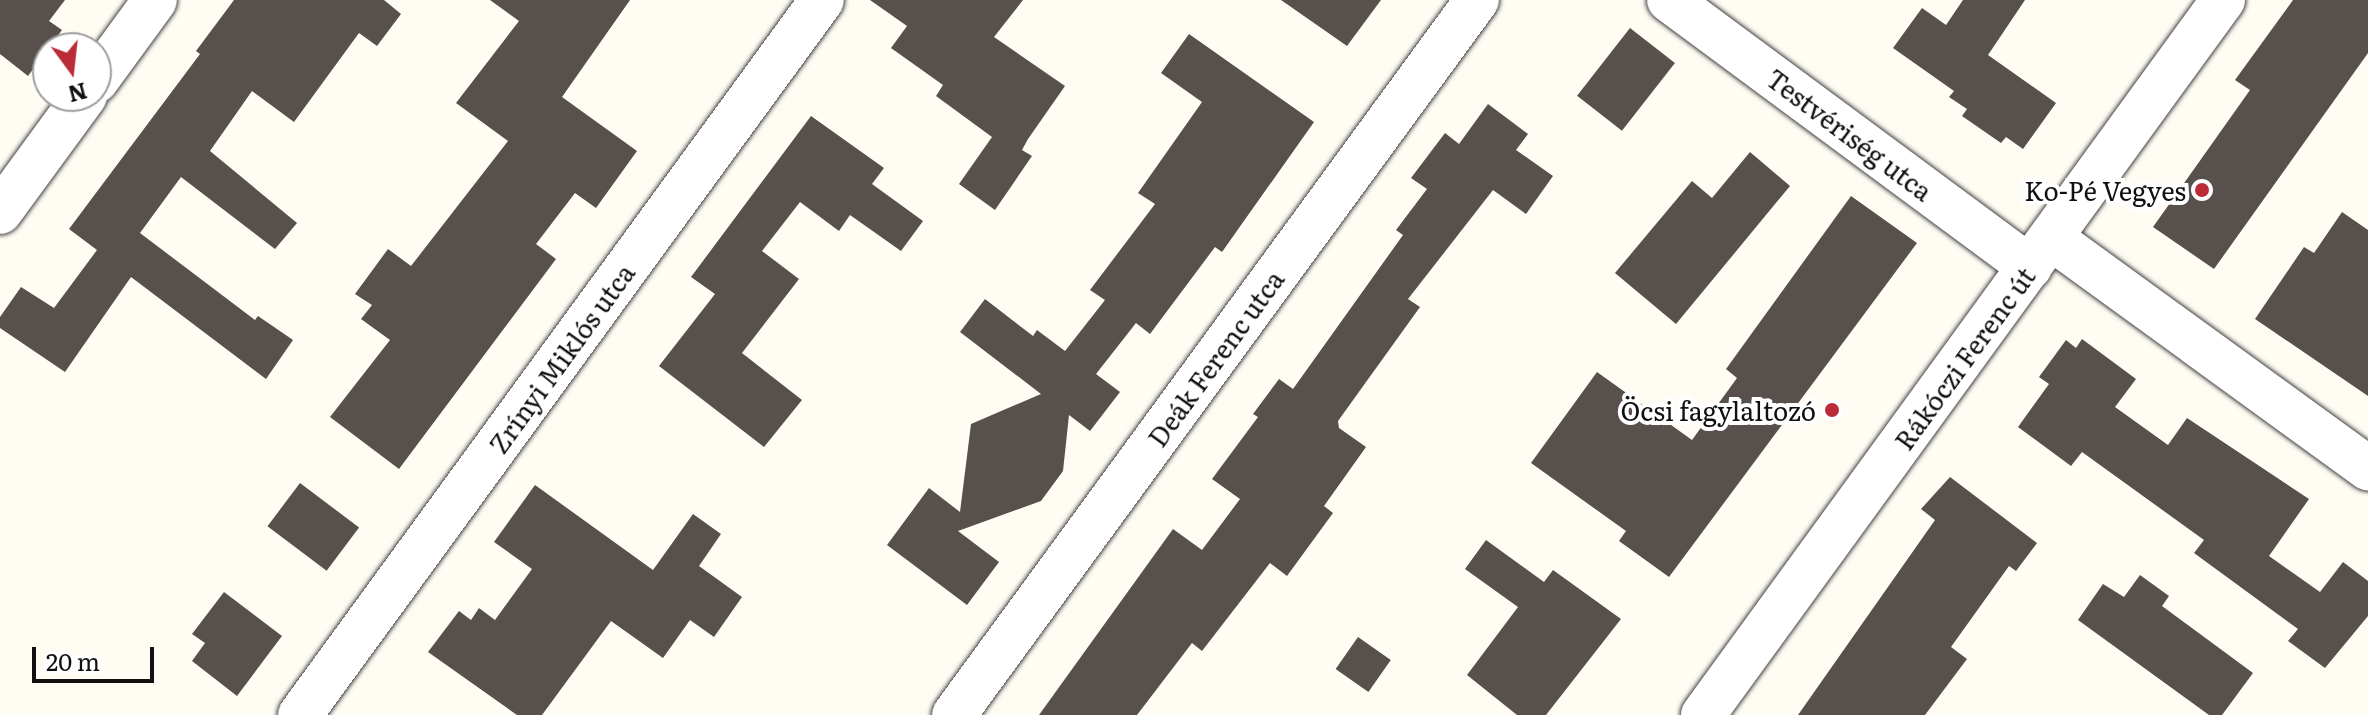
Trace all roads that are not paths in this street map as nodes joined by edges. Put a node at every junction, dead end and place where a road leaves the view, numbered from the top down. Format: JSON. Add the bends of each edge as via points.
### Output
{"nodes":[{"id":1,"x":155,"y":0,"type":"edge"},
{"id":2,"x":822,"y":0,"type":"edge"},
{"id":3,"x":1477,"y":0,"type":"edge"},
{"id":4,"x":1669,"y":0,"type":"edge"},
{"id":5,"x":2223,"y":0,"type":"edge"},
{"id":6,"x":112,"y":59,"type":"edge"},
{"id":7,"x":73,"y":112,"type":"edge"},
{"id":8,"x":0,"y":212,"type":"edge"},
{"id":9,"x":2040,"y":252,"type":"junction"},
{"id":10,"x":2368,"y":468,"type":"edge"},
{"id":11,"x":300,"y":715,"type":"edge"},
{"id":12,"x":954,"y":715,"type":"edge"},
{"id":13,"x":1703,"y":715,"type":"edge"}],
"edges":[{"from":1,"to":6,"type":"street"},
{"from":2,"to":11,"type":"street","name":"Zrínyi Miklós utca"},
{"from":3,"to":12,"type":"street","name":"Deák Ferenc utca"},
{"from":4,"to":9,"type":"street","name":"Testvériség utca"},
{"from":5,"to":9,"type":"street","name":"Rákóczi Ferenc út"},
{"from":7,"to":8,"type":"street"},
{"from":9,"to":10,"type":"street","name":"Testvériség utca"},
{"from":9,"to":13,"type":"street","name":"Rákóczi Ferenc út"}]}
